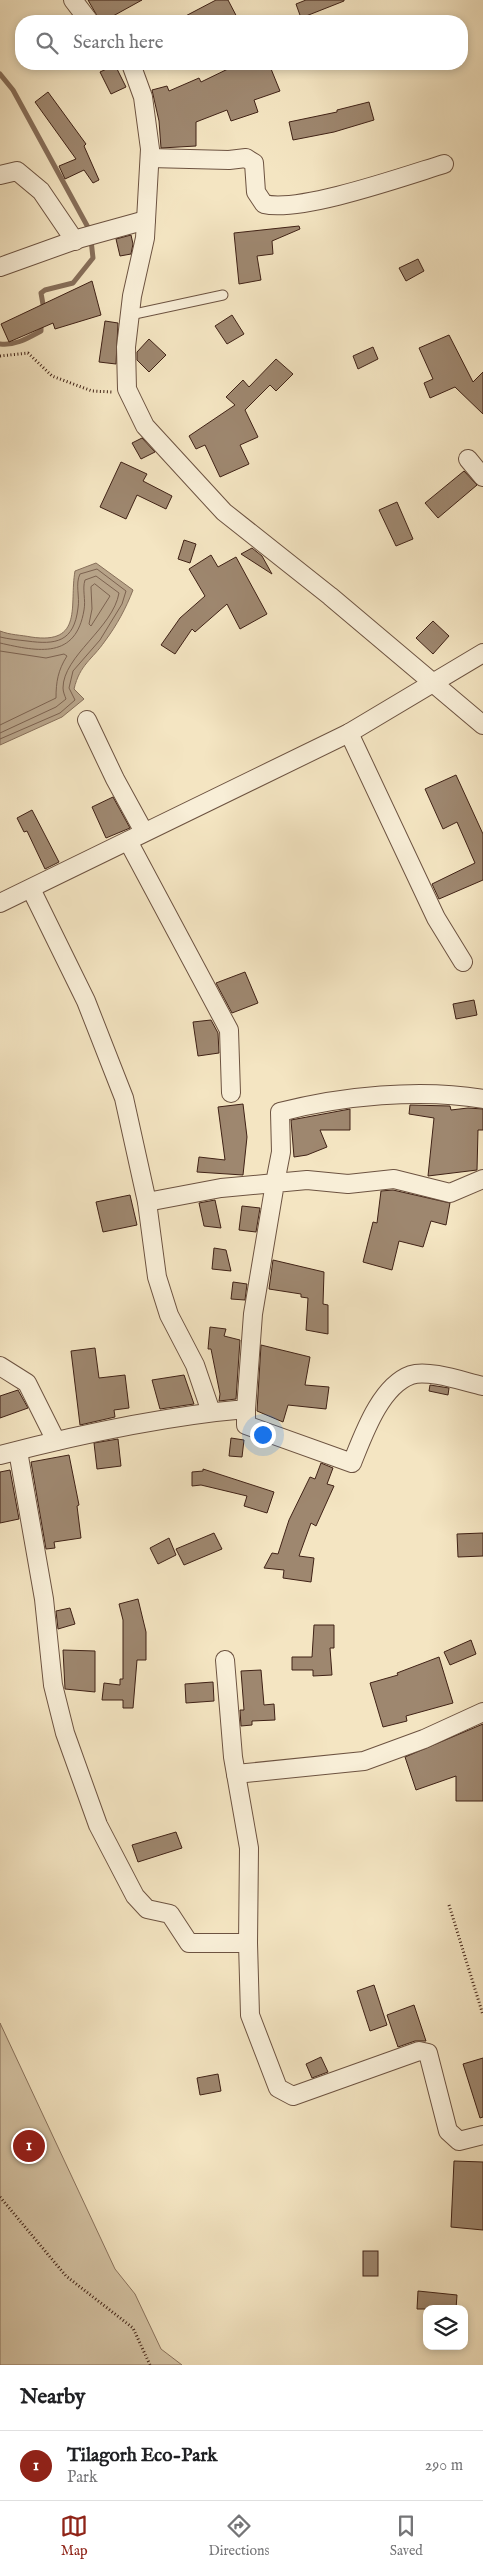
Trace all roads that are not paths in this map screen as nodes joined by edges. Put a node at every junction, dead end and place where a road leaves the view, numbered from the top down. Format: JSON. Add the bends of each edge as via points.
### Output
{"nodes":[{"id":1,"x":73,"y":0,"type":"edge"},
{"id":2,"x":84,"y":15,"type":"edge"},
{"id":3,"x":133,"y":70,"type":"edge"},
{"id":4,"x":150,"y":158,"type":"junction"},
{"id":5,"x":444,"y":164,"type":"dead end"},
{"id":6,"x":0,"y":175,"type":"edge"},
{"id":7,"x":146,"y":220,"type":"junction"},
{"id":8,"x":85,"y":237,"type":"junction"},
{"id":9,"x":0,"y":266,"type":"edge"},
{"id":10,"x":223,"y":295,"type":"dead end"},
{"id":11,"x":130,"y":315,"type":"junction"},
{"id":12,"x":468,"y":459,"type":"dead end"},
{"id":13,"x":483,"y":477,"type":"edge"},
{"id":14,"x":483,"y":653,"type":"edge"},
{"id":15,"x":433,"y":681,"type":"junction"},
{"id":16,"x":87,"y":720,"type":"dead end"},
{"id":17,"x":483,"y":724,"type":"edge"},
{"id":18,"x":349,"y":733,"type":"junction"},
{"id":19,"x":144,"y":832,"type":"junction"},
{"id":20,"x":128,"y":841,"type":"junction"},
{"id":21,"x":32,"y":889,"type":"junction"},
{"id":22,"x":0,"y":903,"type":"edge"},
{"id":23,"x":463,"y":962,"type":"dead end"},
{"id":24,"x":231,"y":1093,"type":"dead end"},
{"id":25,"x":483,"y":1099,"type":"edge"},
{"id":26,"x":483,"y":1179,"type":"edge"},
{"id":27,"x":275,"y":1183,"type":"junction"},
{"id":28,"x":147,"y":1202,"type":"junction"},
{"id":29,"x":0,"y":1366,"type":"edge"},
{"id":30,"x":483,"y":1386,"type":"edge"},
{"id":31,"x":246,"y":1408,"type":"junction"},
{"id":32,"x":211,"y":1412,"type":"junction"},
{"id":33,"x":56,"y":1441,"type":"junction"},
{"id":34,"x":18,"y":1451,"type":"junction"},
{"id":35,"x":0,"y":1456,"type":"edge"},
{"id":36,"x":225,"y":1660,"type":"dead end"},
{"id":37,"x":483,"y":1712,"type":"edge"},
{"id":38,"x":236,"y":1774,"type":"junction"},
{"id":39,"x":248,"y":1943,"type":"junction"},
{"id":40,"x":483,"y":2136,"type":"edge"}],
"edges":[{"from":1,"to":2,"type":"street"},
{"from":3,"to":4,"type":"street","via":[[143,97]]},
{"from":4,"to":5,"type":"street","via":[[246,158],[254,163],[256,192],[264,204],[277,207],[349,192]]},
{"from":4,"to":7,"type":"street"},
{"from":6,"to":8,"type":"street","via":[[17,172],[41,191]]},
{"from":7,"to":8,"type":"street"},
{"from":7,"to":11,"type":"street"},
{"from":8,"to":9,"type":"street"},
{"from":10,"to":11,"type":"lane"},
{"from":11,"to":15,"type":"street","via":[[126,347],[127,389],[144,426],[224,512]]},
{"from":12,"to":13,"type":"street"},
{"from":14,"to":15,"type":"street"},
{"from":15,"to":17,"type":"street"},
{"from":15,"to":18,"type":"street"},
{"from":16,"to":19,"type":"street"},
{"from":18,"to":19,"type":"street"},
{"from":18,"to":23,"type":"street","via":[[436,918]]},
{"from":19,"to":20,"type":"street"},
{"from":20,"to":21,"type":"street"},
{"from":20,"to":24,"type":"street","via":[[229,1030]]},
{"from":21,"to":22,"type":"street"},
{"from":21,"to":28,"type":"street","via":[[111,1061],[124,1098]]},
{"from":25,"to":27,"type":"street","via":[[425,1092],[318,1102],[280,1112],[281,1152]]},
{"from":26,"to":27,"type":"street","via":[[450,1193],[394,1179],[348,1184],[307,1180]]},
{"from":27,"to":28,"type":"street","via":[[221,1188]]},
{"from":27,"to":31,"type":"street","via":[[253,1314]]},
{"from":28,"to":32,"type":"street","via":[[160,1287],[169,1315],[195,1365]]},
{"from":29,"to":33,"type":"street","via":[[27,1383]]},
{"from":30,"to":31,"type":"street","via":[[438,1376],[412,1375],[394,1385],[369,1422],[352,1463],[246,1425]]},
{"from":31,"to":32,"type":"street"},
{"from":32,"to":33,"type":"street"},
{"from":33,"to":34,"type":"street"},
{"from":34,"to":35,"type":"street"},
{"from":34,"to":39,"type":"street","via":[[44,1599],[52,1685],[65,1734],[98,1825],[135,1896],[147,1909],[170,1914],[189,1943]]},
{"from":36,"to":38,"type":"street"},
{"from":37,"to":38,"type":"street","via":[[364,1762]]},
{"from":38,"to":39,"type":"street","via":[[249,1848]]},
{"from":39,"to":40,"type":"street","via":[[250,2015],[278,2088],[294,2096],[419,2051],[428,2053],[448,2131],[459,2141]]}]}
